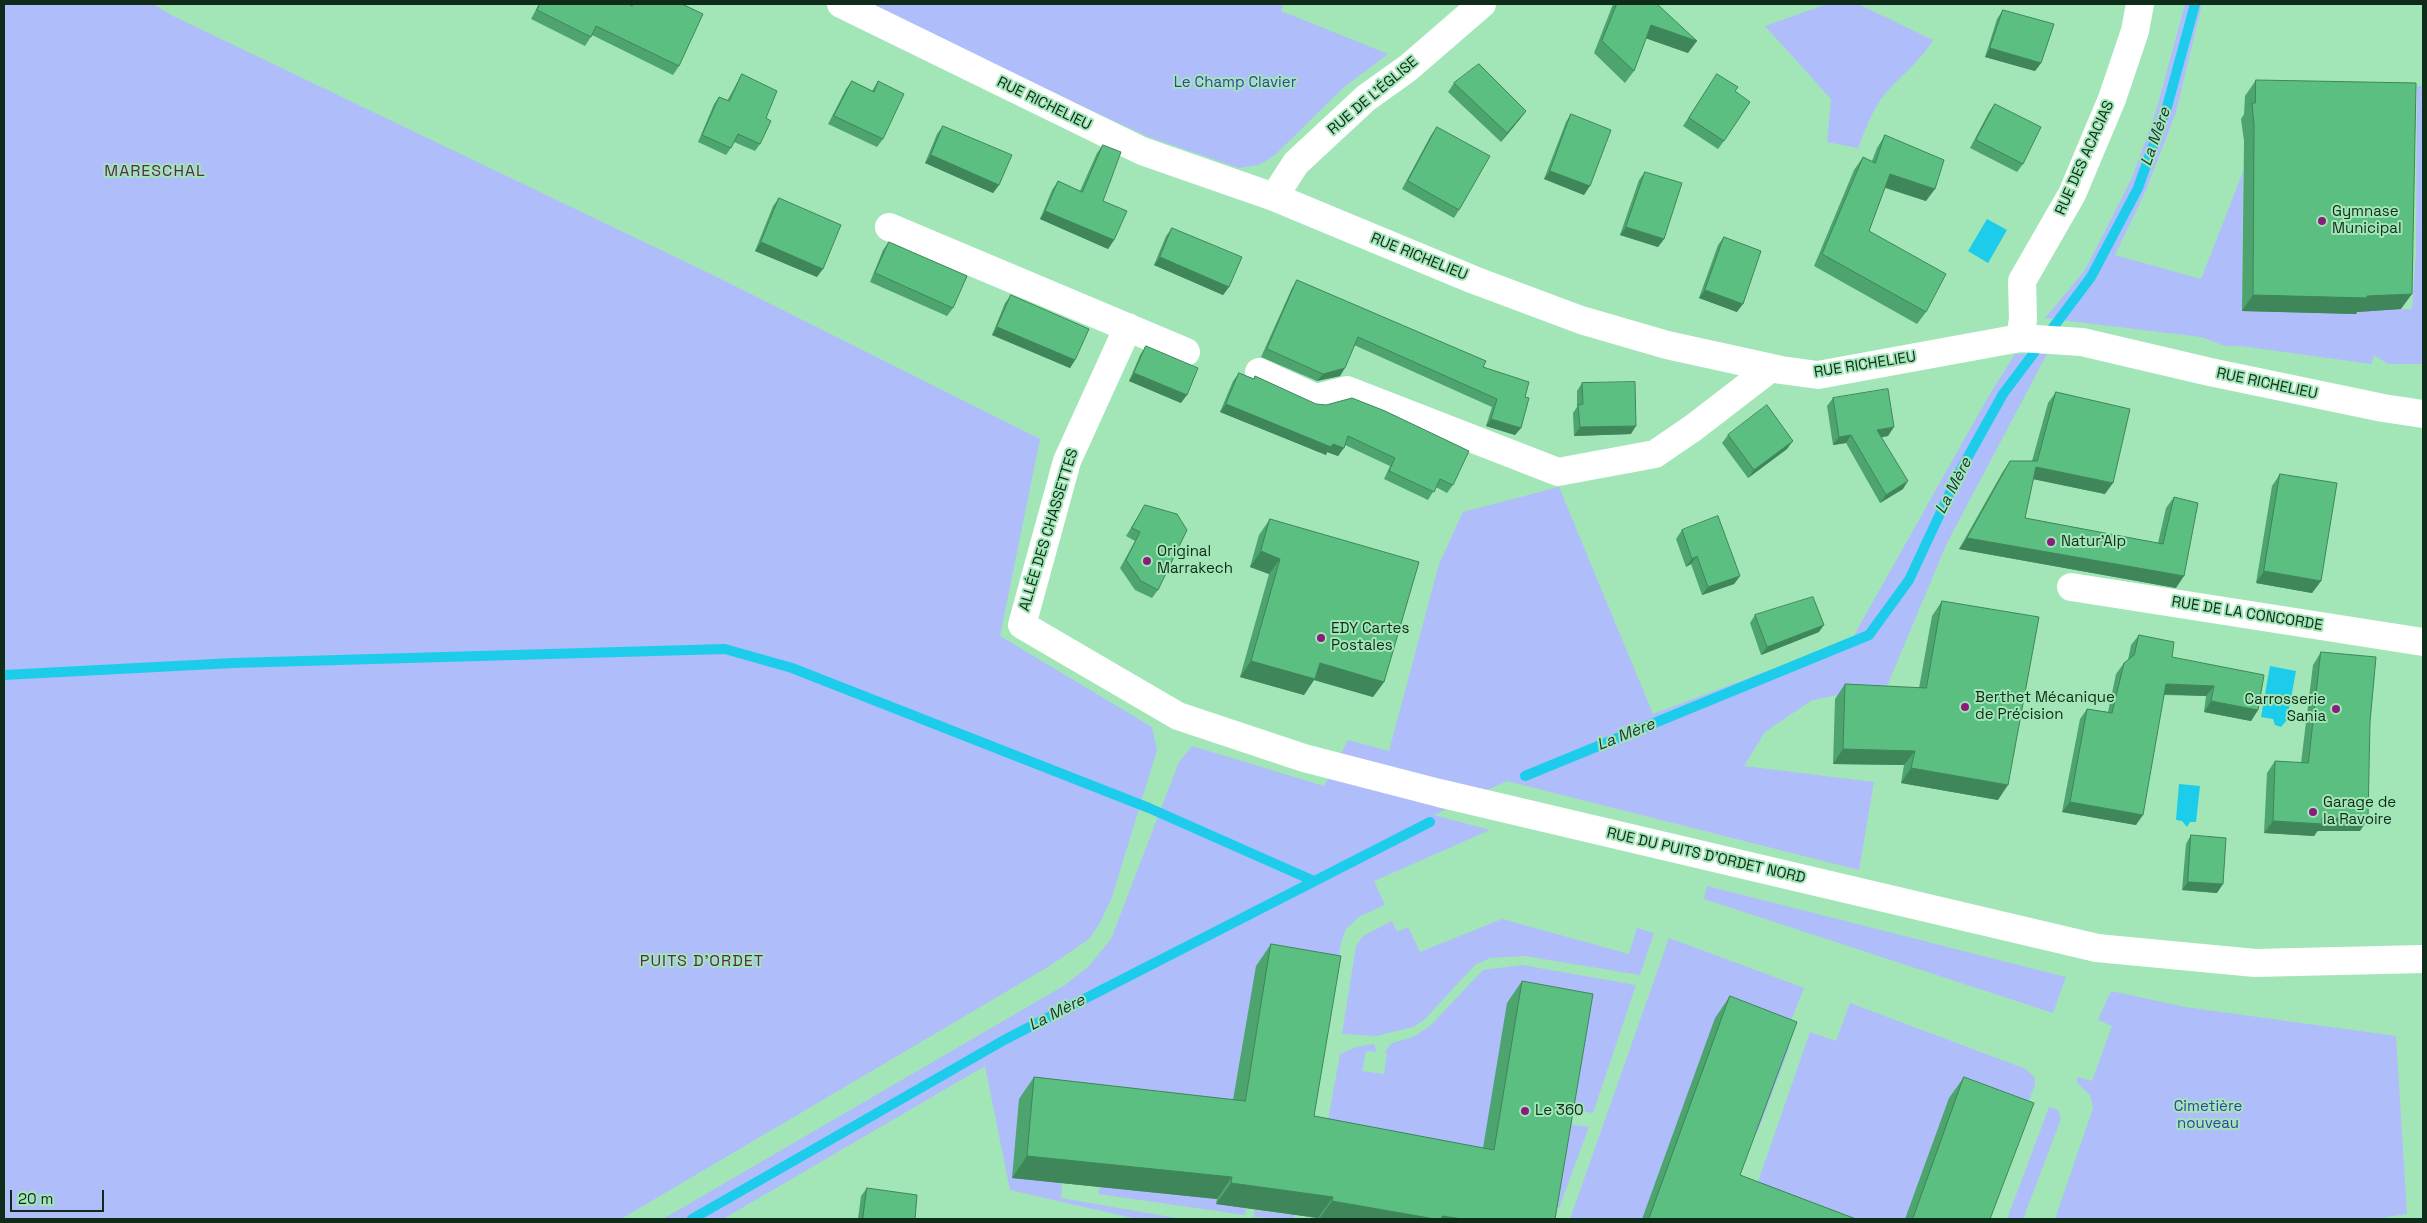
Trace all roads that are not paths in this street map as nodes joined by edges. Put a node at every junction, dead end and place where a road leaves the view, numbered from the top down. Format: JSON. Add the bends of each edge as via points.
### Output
{"nodes":[{"id":1,"x":841,"y":4,"type":"edge"},
{"id":2,"x":1482,"y":4,"type":"edge"},
{"id":3,"x":2140,"y":4,"type":"edge"},
{"id":4,"x":1274,"y":197,"type":"junction"},
{"id":5,"x":890,"y":227,"type":"dead end"},
{"id":6,"x":1128,"y":327,"type":"junction"},
{"id":7,"x":2025,"y":338,"type":"junction"},
{"id":8,"x":1186,"y":352,"type":"dead end"},
{"id":9,"x":1771,"y":368,"type":"junction"},
{"id":10,"x":1259,"y":372,"type":"dead end"},
{"id":11,"x":2423,"y":414,"type":"edge"},
{"id":12,"x":2071,"y":587,"type":"dead end"},
{"id":13,"x":1022,"y":625,"type":"joint"},
{"id":14,"x":2423,"y":642,"type":"edge"},
{"id":15,"x":2423,"y":959,"type":"edge"}],
"edges":[{"from":1,"to":4,"type":"street","name":"RUE RICHELIEU","via":[[1142,151]]},
{"from":2,"to":4,"type":"street","name":"RUE DE L'ÉGLISE","via":[[1408,68],[1366,98],[1296,163]]},
{"from":3,"to":7,"type":"street","name":"RUE DES ACACIAS","via":[[2135,31],[2112,99],[2072,194],[2022,281]]},
{"from":4,"to":9,"type":"street","name":"RUE RICHELIEU","via":[[1580,320],[1667,345]]},
{"from":5,"to":6,"type":"street"},
{"from":6,"to":8,"type":"street"},
{"from":6,"to":13,"type":"street","name":"ALLÉE DES CHASSETTES","via":[[1067,461]]},
{"from":7,"to":9,"type":"street","name":"RUE RICHELIEU","via":[[1818,375]]},
{"from":7,"to":11,"type":"street","name":"RUE RICHELIEU","via":[[2082,342],[2210,372]]},
{"from":9,"to":10,"type":"street","via":[[1655,454],[1558,472],[1347,390],[1316,398]]},
{"from":12,"to":14,"type":"street","name":"RUE DE LA CONCORDE"},
{"from":13,"to":15,"type":"street","name":"RUE DU PUITS D'ORDET NORD","via":[[1178,716],[1304,758],[1439,793],[2097,948],[2255,963]]}]}
